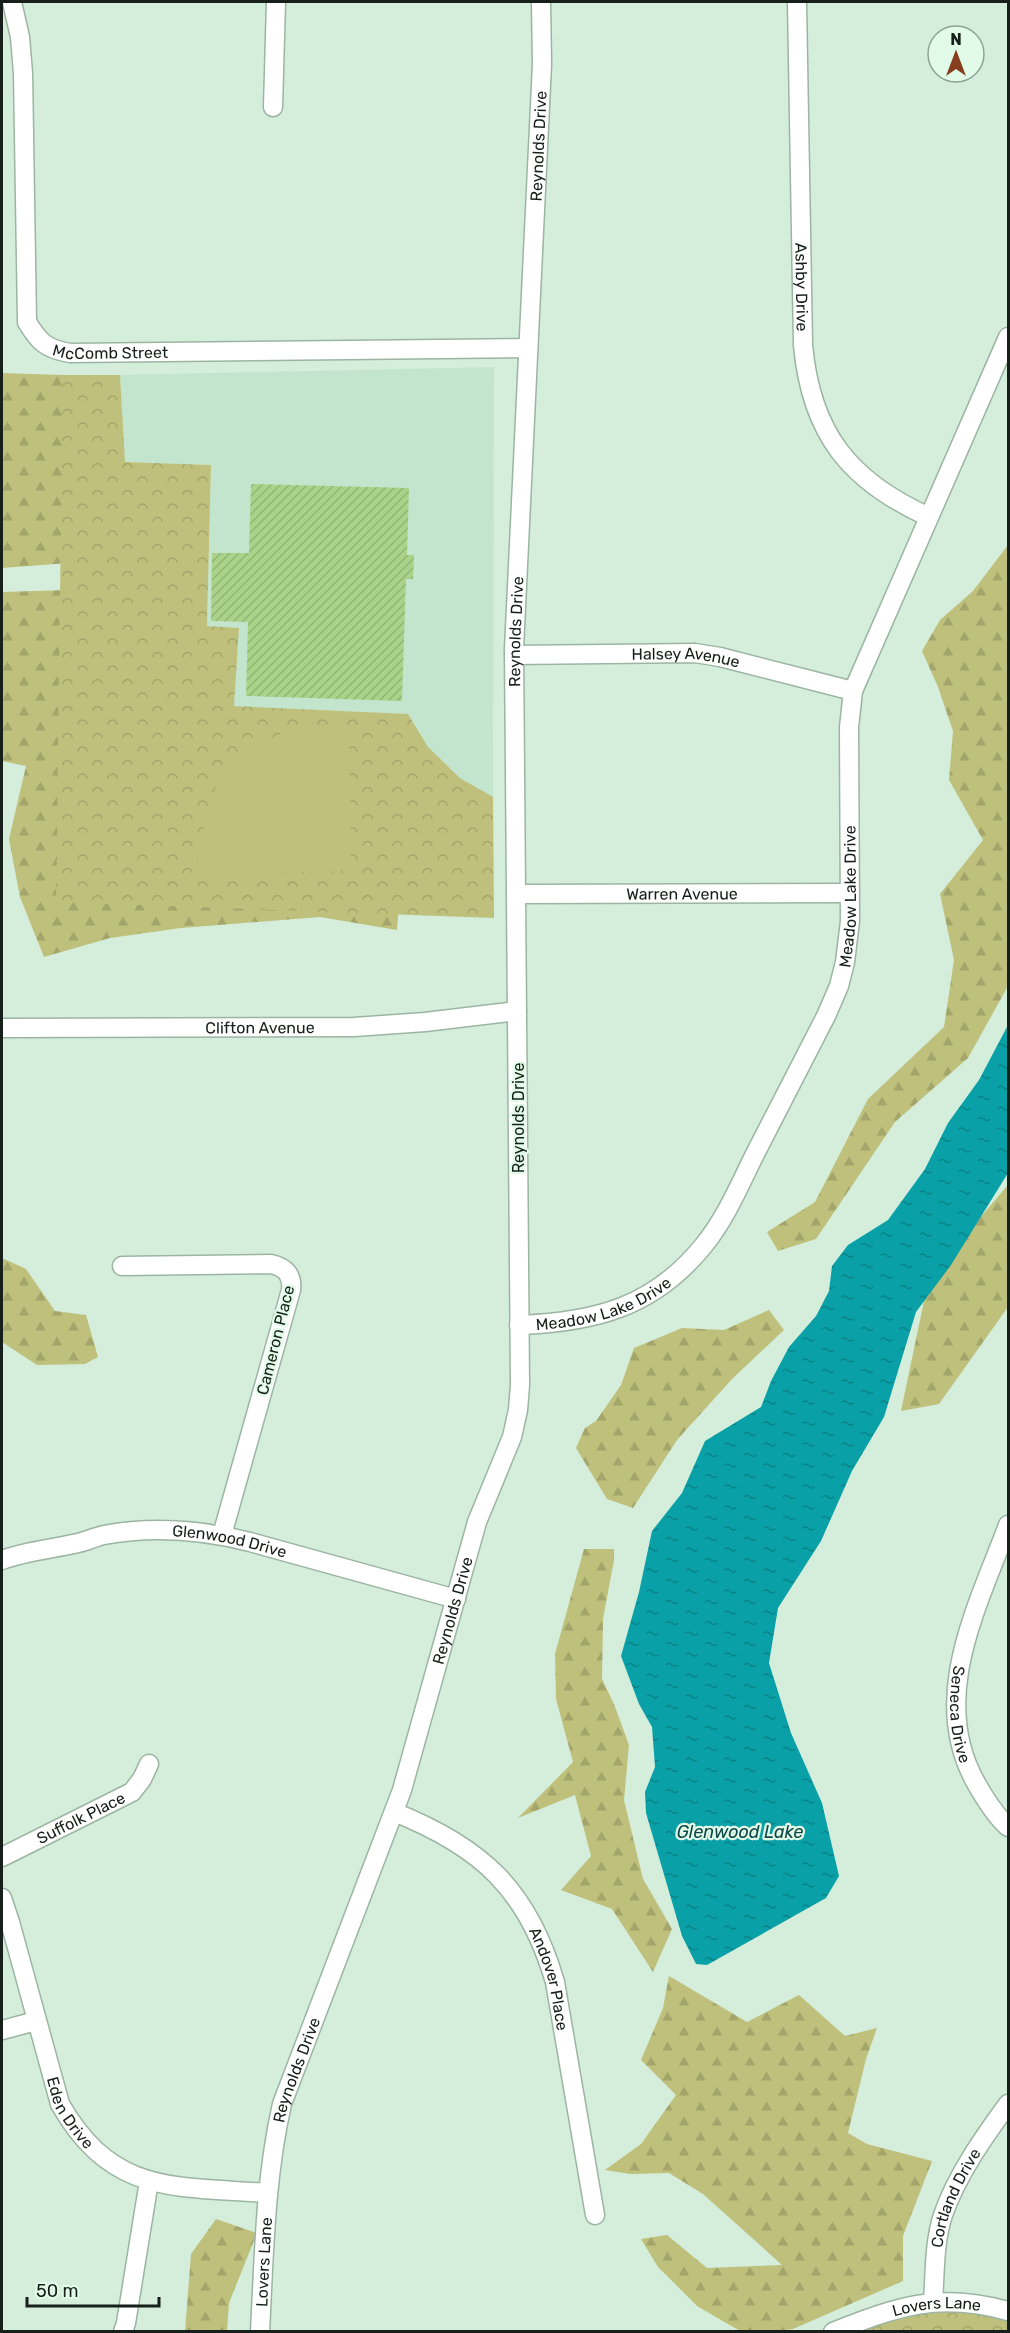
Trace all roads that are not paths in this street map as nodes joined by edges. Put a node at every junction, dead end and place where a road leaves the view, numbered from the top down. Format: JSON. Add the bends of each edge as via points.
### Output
{"nodes":[{"id":1,"x":12,"y":2,"type":"edge"},
{"id":2,"x":276,"y":2,"type":"edge"},
{"id":3,"x":541,"y":2,"type":"edge"},
{"id":4,"x":797,"y":2,"type":"edge"},
{"id":5,"x":273,"y":107,"type":"dead end"},
{"id":6,"x":1008,"y":337,"type":"edge"},
{"id":7,"x":528,"y":348,"type":"junction"},
{"id":8,"x":929,"y":517,"type":"junction"},
{"id":9,"x":514,"y":655,"type":"junction"},
{"id":10,"x":853,"y":691,"type":"junction"},
{"id":11,"x":850,"y":893,"type":"junction"},
{"id":12,"x":516,"y":894,"type":"junction"},
{"id":13,"x":517,"y":1011,"type":"junction"},
{"id":14,"x":2,"y":1028,"type":"edge"},
{"id":15,"x":122,"y":1266,"type":"dead end"},
{"id":16,"x":519,"y":1325,"type":"junction"},
{"id":17,"x":1008,"y":1525,"type":"edge"},
{"id":18,"x":222,"y":1535,"type":"junction"},
{"id":19,"x":2,"y":1560,"type":"edge"},
{"id":20,"x":456,"y":1599,"type":"junction"},
{"id":21,"x":149,"y":1764,"type":"dead end"},
{"id":22,"x":394,"y":1812,"type":"junction"},
{"id":23,"x":1008,"y":1827,"type":"edge"},
{"id":24,"x":2,"y":1857,"type":"edge"},
{"id":25,"x":2,"y":1898,"type":"edge"},
{"id":26,"x":36,"y":2021,"type":"junction"},
{"id":27,"x":2,"y":2030,"type":"edge"},
{"id":28,"x":1008,"y":2104,"type":"edge"},
{"id":29,"x":149,"y":2181,"type":"junction"},
{"id":30,"x":267,"y":2193,"type":"junction"},
{"id":31,"x":596,"y":2215,"type":"dead end"},
{"id":32,"x":933,"y":2302,"type":"junction"},
{"id":33,"x":1008,"y":2311,"type":"edge"},
{"id":34,"x":123,"y":2331,"type":"edge"},
{"id":35,"x":260,"y":2331,"type":"edge"},
{"id":36,"x":833,"y":2331,"type":"edge"}],
"edges":[{"from":1,"to":7,"type":"street","name":"McComb Street","via":[[23,73],[27,322],[37,339],[53,350]]},
{"from":2,"to":5,"type":"street"},
{"from":3,"to":7,"type":"street","name":"Reynolds Drive","via":[[542,64]]},
{"from":4,"to":8,"type":"street","name":"Ashby Drive","via":[[805,374],[813,403],[839,452],[881,492]]},
{"from":6,"to":8,"type":"street","name":"Meadow Lake Drive"},
{"from":7,"to":9,"type":"street","name":"Reynolds Drive"},
{"from":8,"to":10,"type":"street","name":"Meadow Lake Drive"},
{"from":9,"to":10,"type":"street","name":"Halsey Avenue","via":[[695,653]]},
{"from":9,"to":12,"type":"street","name":"Reynolds Drive"},
{"from":10,"to":11,"type":"street","name":"Meadow Lake Drive","via":[[849,727]]},
{"from":11,"to":12,"type":"street","name":"Warren Avenue"},
{"from":11,"to":16,"type":"street","name":"Meadow Lake Drive","via":[[847,954],[830,1006],[726,1212],[705,1244],[671,1278],[637,1301],[580,1321]]},
{"from":12,"to":13,"type":"street","name":"Reynolds Drive"},
{"from":13,"to":14,"type":"street","name":"Clifton Avenue","via":[[354,1027]]},
{"from":13,"to":16,"type":"street","name":"Reynolds Drive"},
{"from":15,"to":18,"type":"street","name":"Cameron Place","via":[[271,1264],[287,1271],[291,1279]]},
{"from":16,"to":20,"type":"street","name":"Reynolds Drive","via":[[520,1385],[512,1437],[477,1522]]},
{"from":17,"to":23,"type":"street","name":"Seneca Drive","via":[[966,1638],[955,1694],[956,1721],[972,1775],[986,1801]]},
{"from":18,"to":19,"type":"street","name":"Glenwood Drive","via":[[141,1530]]},
{"from":18,"to":20,"type":"street","name":"Glenwood Drive"},
{"from":20,"to":22,"type":"street","name":"Reynolds Drive"},
{"from":21,"to":24,"type":"street","name":"Suffolk Place","via":[[132,1792]]},
{"from":22,"to":30,"type":"street","name":"Reynolds Drive","via":[[282,2104]]},
{"from":22,"to":31,"type":"street","name":"Andover Place","via":[[448,1836],[474,1853],[496,1873],[533,1923],[555,1982]]},
{"from":25,"to":26,"type":"street","name":"Eden Drive"},
{"from":26,"to":27,"type":"street"},
{"from":26,"to":29,"type":"street","name":"Eden Drive","via":[[52,2082],[73,2126],[108,2162]]},
{"from":28,"to":32,"type":"street","name":"Cortland Drive","via":[[985,2135],[943,2217]]},
{"from":29,"to":30,"type":"street","name":"Eden Drive","via":[[178,2187]]},
{"from":29,"to":34,"type":"street"},
{"from":30,"to":35,"type":"street","name":"Lovers Lane"},
{"from":32,"to":33,"type":"street","name":"Lovers Lane","via":[[956,2301]]},
{"from":32,"to":36,"type":"street","name":"Lovers Lane","via":[[898,2308]]}]}
